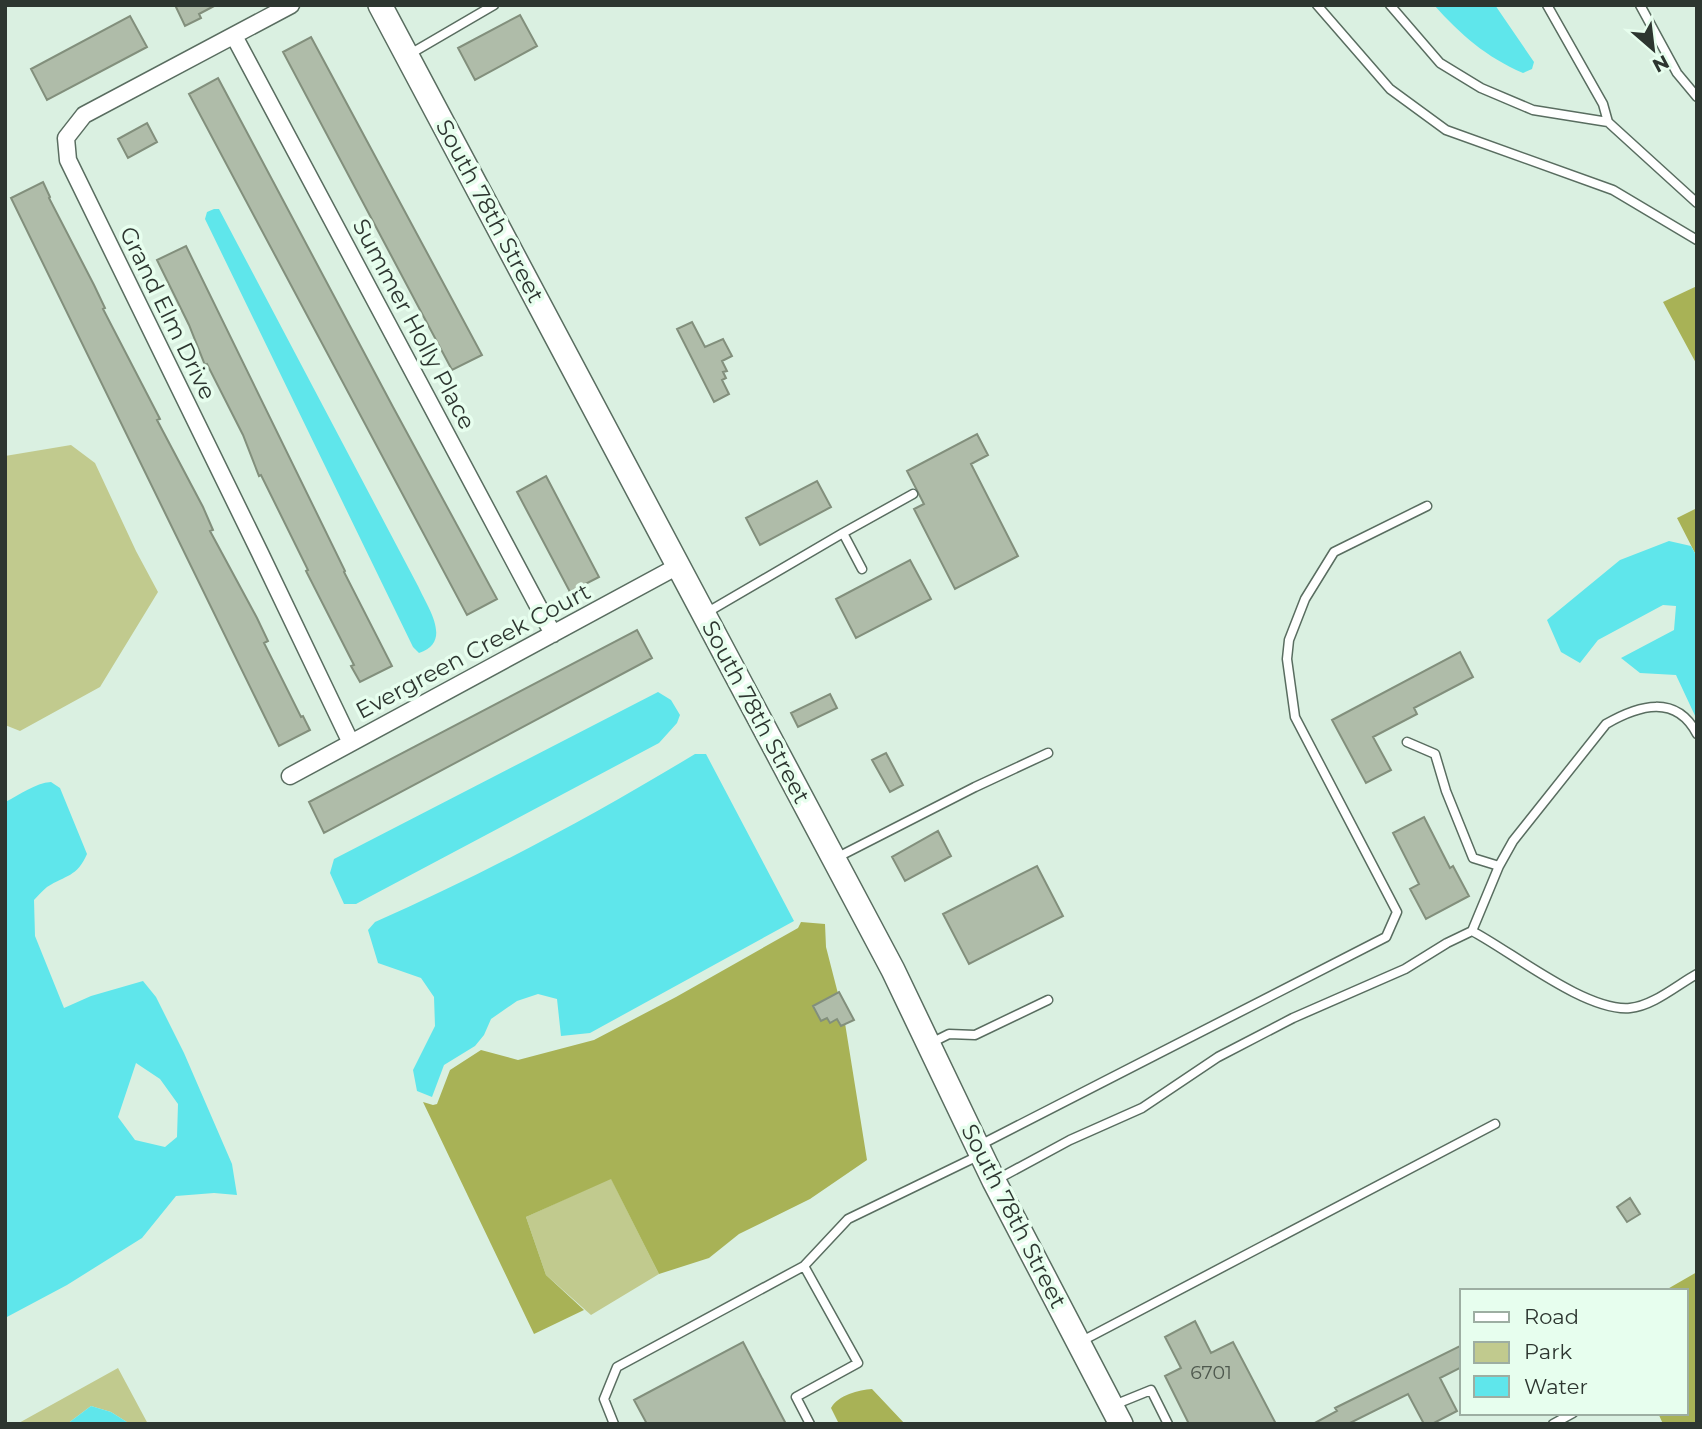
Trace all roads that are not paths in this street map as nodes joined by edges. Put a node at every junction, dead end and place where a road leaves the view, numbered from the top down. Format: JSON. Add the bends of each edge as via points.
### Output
{"nodes":[{"id":1,"x":291,"y":5,"type":"edge"},
{"id":2,"x":380,"y":5,"type":"edge"},
{"id":3,"x":495,"y":5,"type":"edge"},
{"id":4,"x":1317,"y":5,"type":"edge"},
{"id":5,"x":1390,"y":5,"type":"edge"},
{"id":6,"x":1546,"y":5,"type":"edge"},
{"id":7,"x":1640,"y":5,"type":"edge"},
{"id":8,"x":234,"y":36,"type":"junction"},
{"id":9,"x":407,"y":55,"type":"junction"},
{"id":10,"x":1697,"y":97,"type":"edge"},
{"id":11,"x":1608,"y":122,"type":"junction"},
{"id":12,"x":1697,"y":203,"type":"edge"},
{"id":13,"x":1697,"y":240,"type":"edge"},
{"id":14,"x":913,"y":494,"type":"dead end"},
{"id":15,"x":1427,"y":506,"type":"dead end"},
{"id":16,"x":842,"y":533,"type":"junction"},
{"id":17,"x":678,"y":566,"type":"junction"},
{"id":18,"x":862,"y":569,"type":"dead end"},
{"id":19,"x":704,"y":614,"type":"junction"},
{"id":20,"x":553,"y":634,"type":"junction"},
{"id":21,"x":1697,"y":734,"type":"edge"},
{"id":22,"x":1406,"y":742,"type":"dead end"},
{"id":23,"x":351,"y":743,"type":"junction"},
{"id":24,"x":1048,"y":753,"type":"dead end"},
{"id":25,"x":290,"y":776,"type":"dead end"},
{"id":26,"x":834,"y":859,"type":"junction"},
{"id":27,"x":1499,"y":866,"type":"junction"},
{"id":28,"x":1472,"y":931,"type":"junction"},
{"id":29,"x":1697,"y":974,"type":"edge"},
{"id":30,"x":1048,"y":1000,"type":"dead end"},
{"id":31,"x":928,"y":1045,"type":"junction"},
{"id":32,"x":1495,"y":1124,"type":"dead end"},
{"id":33,"x":979,"y":1151,"type":"junction"},
{"id":34,"x":994,"y":1181,"type":"junction"},
{"id":35,"x":804,"y":1266,"type":"junction"},
{"id":36,"x":1079,"y":1343,"type":"junction"},
{"id":37,"x":1116,"y":1415,"type":"edge"},
{"id":38,"x":1569,"y":1415,"type":"edge"},
{"id":39,"x":614,"y":1424,"type":"edge"},
{"id":40,"x":810,"y":1424,"type":"edge"},
{"id":41,"x":1168,"y":1424,"type":"edge"},
{"id":42,"x":1553,"y":1424,"type":"edge"}],
"edges":[{"from":1,"to":8,"type":"street","name":"Grand Elm Drive"},
{"from":2,"to":9,"type":"street","name":"South 78th Street"},
{"from":3,"to":9,"type":"lane"},
{"from":4,"to":13,"type":"lane","via":[[1390,89],[1446,130],[1614,190]]},
{"from":5,"to":11,"type":"lane","via":[[1440,63],[1481,88],[1533,110]]},
{"from":6,"to":11,"type":"lane","via":[[1603,104]]},
{"from":7,"to":10,"type":"lane","via":[[1677,73]]},
{"from":8,"to":20,"type":"street","name":"Summer Holly Place"},
{"from":8,"to":23,"type":"street","name":"Grand Elm Drive","via":[[84,115],[66,138],[68,160]]},
{"from":9,"to":17,"type":"street","name":"South 78th Street"},
{"from":11,"to":12,"type":"lane"},
{"from":14,"to":16,"type":"lane"},
{"from":15,"to":33,"type":"lane","via":[[1334,552],[1305,599],[1289,640],[1287,659],[1295,717],[1397,912],[1385,937]]},
{"from":16,"to":18,"type":"lane"},
{"from":16,"to":19,"type":"lane"},
{"from":17,"to":19,"type":"street","name":"South 78th Street"},
{"from":17,"to":20,"type":"street","name":"Evergreen Creek Court"},
{"from":19,"to":26,"type":"street","name":"South 78th Street"},
{"from":20,"to":23,"type":"street","name":"Evergreen Creek Court"},
{"from":21,"to":27,"type":"lane","via":[[1678,710],[1648,707],[1606,724],[1513,841]]},
{"from":22,"to":27,"type":"lane","via":[[1435,754],[1473,858]]},
{"from":23,"to":25,"type":"street","name":"Evergreen Creek Court"},
{"from":24,"to":26,"type":"lane"},
{"from":26,"to":31,"type":"street","name":"South 78th Street"},
{"from":27,"to":28,"type":"lane"},
{"from":28,"to":29,"type":"lane","via":[[1577,993],[1615,1007],[1632,1008]]},
{"from":28,"to":34,"type":"lane","via":[[1405,969],[1218,1057],[1142,1108]]},
{"from":30,"to":31,"type":"lane","via":[[975,1035],[949,1034]]},
{"from":31,"to":33,"type":"street","name":"South 78th Street"},
{"from":32,"to":36,"type":"lane"},
{"from":33,"to":34,"type":"street","name":"South 78th Street"},
{"from":33,"to":35,"type":"lane","via":[[848,1219]]},
{"from":34,"to":36,"type":"street","name":"South 78th Street"},
{"from":35,"to":39,"type":"lane","via":[[618,1367],[604,1399]]},
{"from":35,"to":40,"type":"lane","via":[[858,1363],[796,1397]]},
{"from":36,"to":37,"type":"street","name":"South 78th Street"},
{"from":37,"to":41,"type":"lane","via":[[1151,1390]]},
{"from":38,"to":42,"type":"lane"}]}
